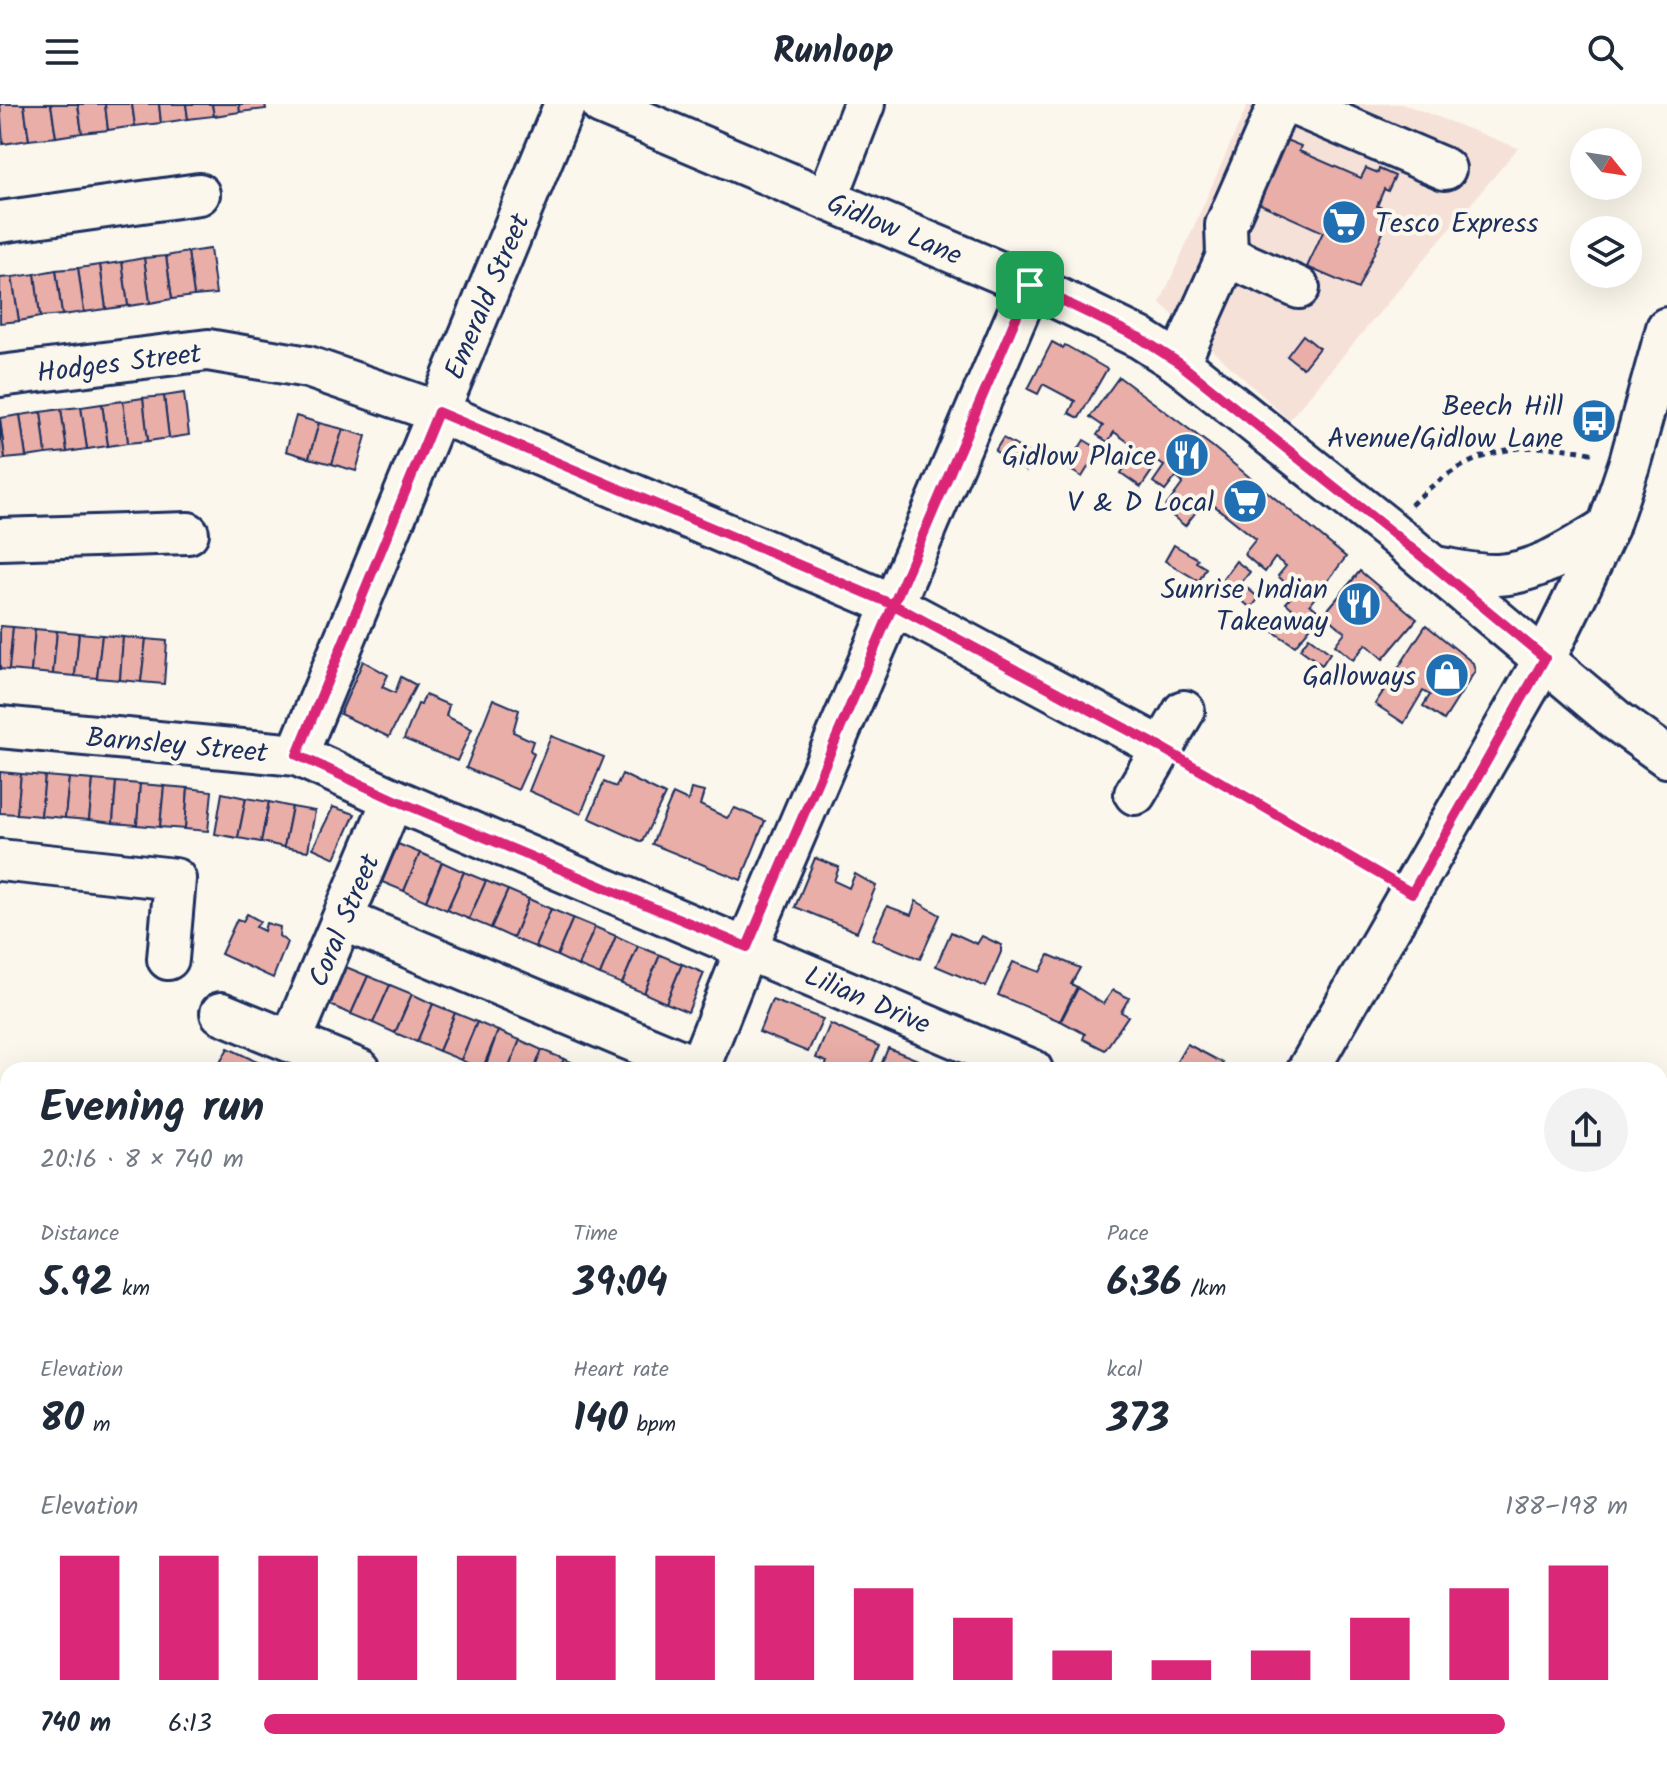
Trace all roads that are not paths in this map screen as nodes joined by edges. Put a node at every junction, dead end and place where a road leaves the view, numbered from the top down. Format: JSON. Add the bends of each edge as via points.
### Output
{"nodes":[{"id":1,"x":565,"y":104,"type":"edge"},
{"id":2,"x":601,"y":104,"type":"edge"},
{"id":3,"x":864,"y":104,"type":"edge"},
{"id":4,"x":1279,"y":104,"type":"edge"},
{"id":5,"x":1293,"y":104,"type":"edge"},
{"id":6,"x":1445,"y":169,"type":"dead end"},
{"id":7,"x":199,"y":194,"type":"dead end"},
{"id":8,"x":827,"y":199,"type":"junction"},
{"id":9,"x":0,"y":222,"type":"edge"},
{"id":10,"x":1227,"y":256,"type":"junction"},
{"id":11,"x":1030,"y":285,"type":"junction"},
{"id":12,"x":1299,"y":288,"type":"dead end"},
{"id":13,"x":1667,"y":328,"type":"edge"},
{"id":14,"x":1179,"y":363,"type":"junction"},
{"id":15,"x":0,"y":376,"type":"edge"},
{"id":16,"x":438,"y":412,"type":"junction"},
{"id":17,"x":1645,"y":448,"type":"edge"},
{"id":18,"x":1608,"y":527,"type":"junction"},
{"id":19,"x":188,"y":533,"type":"dead end"},
{"id":20,"x":0,"y":539,"type":"edge"},
{"id":21,"x":1435,"y":567,"type":"junction"},
{"id":22,"x":894,"y":605,"type":"junction"},
{"id":23,"x":1545,"y":658,"type":"junction"},
{"id":24,"x":1184,"y":711,"type":"dead end"},
{"id":25,"x":0,"y":727,"type":"edge"},
{"id":26,"x":1162,"y":748,"type":"junction"},
{"id":27,"x":297,"y":755,"type":"junction"},
{"id":28,"x":1667,"y":757,"type":"edge"},
{"id":29,"x":1135,"y":794,"type":"dead end"},
{"id":30,"x":393,"y":799,"type":"junction"},
{"id":31,"x":0,"y":860,"type":"edge"},
{"id":32,"x":344,"y":920,"type":"junction"},
{"id":33,"x":747,"y":947,"type":"junction"},
{"id":34,"x":168,"y":959,"type":"dead end"},
{"id":35,"x":221,"y":1013,"type":"dead end"},
{"id":36,"x":291,"y":1041,"type":"junction"},
{"id":37,"x":341,"y":1062,"type":"edge"},
{"id":38,"x":681,"y":1062,"type":"edge"},
{"id":39,"x":701,"y":1062,"type":"edge"},
{"id":40,"x":1013,"y":1062,"type":"edge"},
{"id":41,"x":1313,"y":1062,"type":"edge"}],
"edges":[{"from":1,"to":16,"type":"street","name":"Emerald Street"},
{"from":2,"to":8,"type":"street","name":"Gidlow Lane"},
{"from":3,"to":8,"type":"street"},
{"from":4,"to":10,"type":"street","via":[[1226,225]]},
{"from":5,"to":6,"type":"street"},
{"from":7,"to":9,"type":"street"},
{"from":8,"to":11,"type":"street","name":"Gidlow Lane"},
{"from":10,"to":12,"type":"street"},
{"from":10,"to":14,"type":"street"},
{"from":11,"to":14,"type":"street","name":"Gidlow Lane","via":[[1140,338]]},
{"from":11,"to":22,"type":"street"},
{"from":13,"to":17,"type":"street"},
{"from":14,"to":21,"type":"street","name":"Gidlow Lane"},
{"from":15,"to":16,"type":"street","name":"Hodges Street","via":[[208,350],[308,367]]},
{"from":16,"to":22,"type":"street","name":"Hodges Street"},
{"from":16,"to":27,"type":"street","name":"Emerald Street"},
{"from":17,"to":18,"type":"street"},
{"from":18,"to":21,"type":"street","via":[[1530,569],[1498,575]]},
{"from":18,"to":23,"type":"street"},
{"from":19,"to":20,"type":"street"},
{"from":21,"to":23,"type":"street","name":"Gidlow Lane"},
{"from":22,"to":26,"type":"street","name":"Hodges Street"},
{"from":22,"to":33,"type":"street"},
{"from":23,"to":28,"type":"street","name":"Gidlow Lane"},
{"from":23,"to":41,"type":"street"},
{"from":24,"to":26,"type":"street"},
{"from":25,"to":27,"type":"street","name":"Barnsley Street"},
{"from":26,"to":29,"type":"street"},
{"from":27,"to":30,"type":"street","name":"Barnsley Street"},
{"from":30,"to":32,"type":"street","name":"Coral Street"},
{"from":30,"to":33,"type":"street","name":"Barnsley Street"},
{"from":31,"to":34,"type":"street","via":[[175,879]]},
{"from":32,"to":36,"type":"street","name":"Coral Street"},
{"from":32,"to":38,"type":"street"},
{"from":33,"to":39,"type":"street"},
{"from":33,"to":40,"type":"street","name":"Lilian Drive"},
{"from":35,"to":36,"type":"street"},
{"from":36,"to":37,"type":"street"}]}
